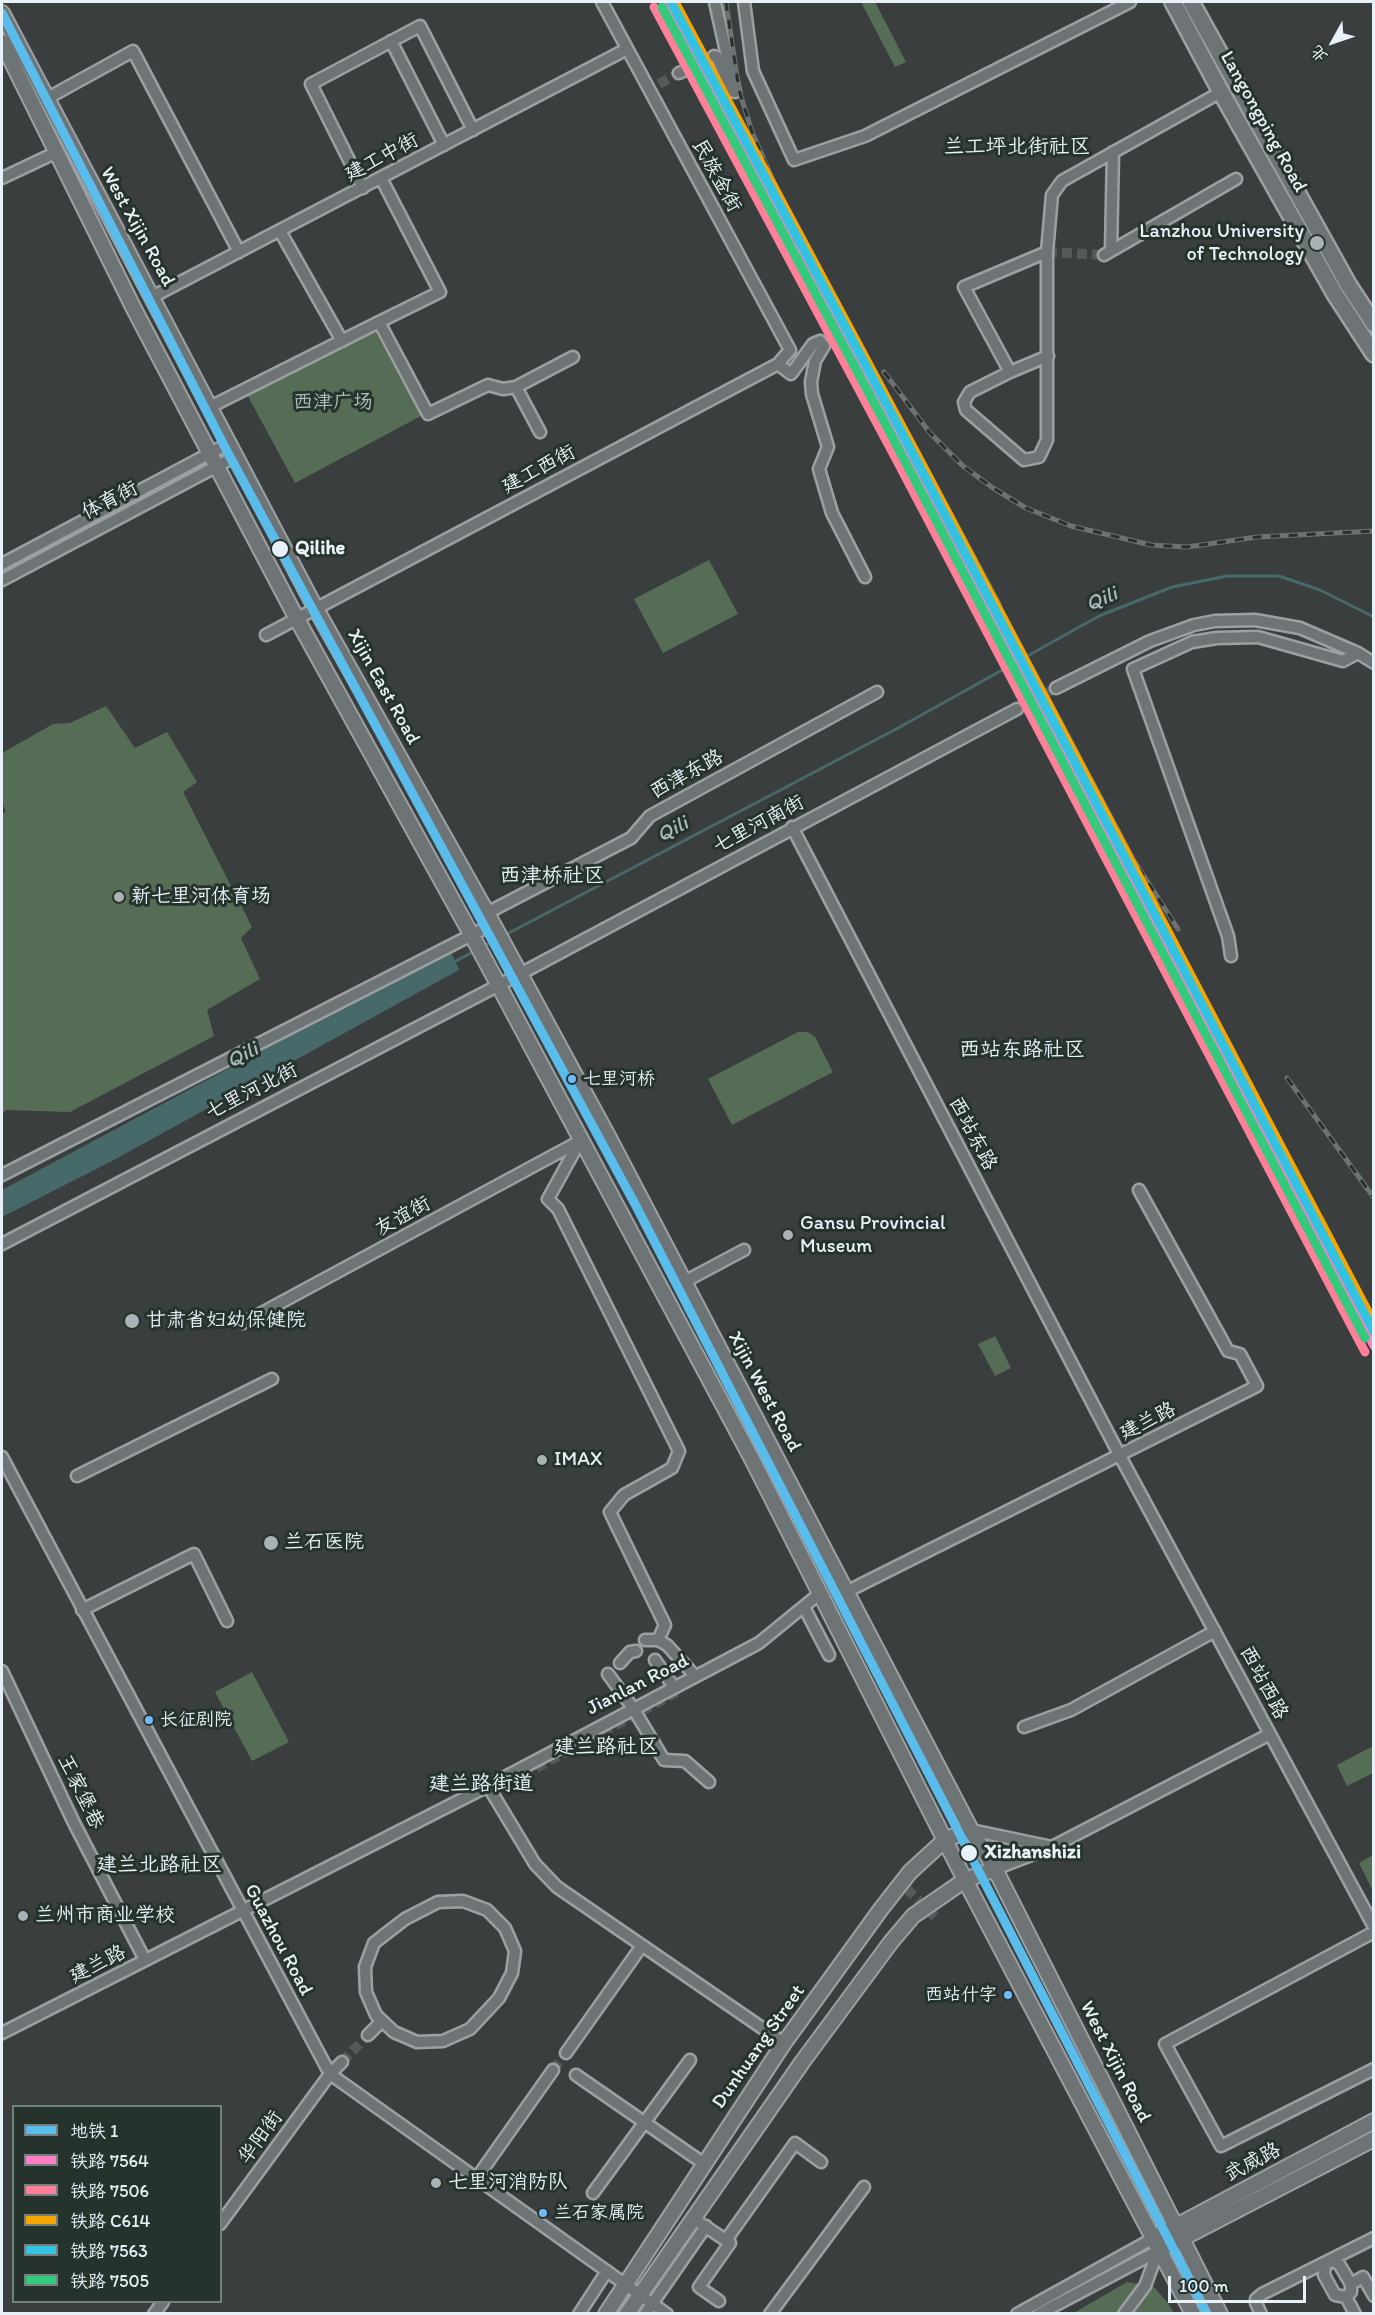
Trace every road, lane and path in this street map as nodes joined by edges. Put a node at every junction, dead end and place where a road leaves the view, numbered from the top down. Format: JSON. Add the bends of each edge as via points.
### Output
{"nodes":[{"id":1,"x":602,"y":2,"type":"edge"},
{"id":2,"x":715,"y":2,"type":"edge"},
{"id":3,"x":744,"y":2,"type":"edge"},
{"id":4,"x":1130,"y":2,"type":"edge"},
{"id":5,"x":1173,"y":2,"type":"edge"},
{"id":6,"x":1191,"y":2,"type":"edge"},
{"id":7,"x":2,"y":13,"type":"edge"},
{"id":8,"x":392,"y":41,"type":"junction"},
{"id":9,"x":2,"y":42,"type":"edge"},
{"id":10,"x":627,"y":50,"type":"junction"},
{"id":11,"x":714,"y":56,"type":"dead end"},
{"id":12,"x":659,"y":84,"type":"tunnel mouth"},
{"id":13,"x":648,"y":90,"type":"junction"},
{"id":14,"x":1221,"y":92,"type":"junction"},
{"id":15,"x":46,"y":99,"type":"junction"},
{"id":16,"x":473,"y":130,"type":"junction"},
{"id":17,"x":444,"y":145,"type":"junction"},
{"id":18,"x":57,"y":152,"type":"junction"},
{"id":19,"x":1113,"y":152,"type":"junction"},
{"id":20,"x":2,"y":178,"type":"edge"},
{"id":21,"x":381,"y":178,"type":"junction"},
{"id":22,"x":1236,"y":179,"type":"dead end"},
{"id":23,"x":363,"y":188,"type":"junction"},
{"id":24,"x":280,"y":231,"type":"junction"},
{"id":25,"x":238,"y":252,"type":"junction"},
{"id":26,"x":1047,"y":252,"type":"junction"},
{"id":27,"x":153,"y":297,"type":"junction"},
{"id":28,"x":379,"y":322,"type":"junction"},
{"id":29,"x":1374,"y":324,"type":"edge"},
{"id":30,"x":342,"y":341,"type":"junction"},
{"id":31,"x":1374,"y":354,"type":"edge"},
{"id":32,"x":1048,"y":356,"type":"junction"},
{"id":33,"x":573,"y":357,"type":"dead end"},
{"id":34,"x":778,"y":364,"type":"junction"},
{"id":35,"x":1010,"y":372,"type":"junction"},
{"id":36,"x":516,"y":387,"type":"junction"},
{"id":37,"x":210,"y":407,"type":"junction"},
{"id":38,"x":540,"y":432,"type":"dead end"},
{"id":39,"x":229,"y":443,"type":"junction"},
{"id":40,"x":210,"y":452,"type":"junction"},
{"id":41,"x":237,"y":458,"type":"junction"},
{"id":42,"x":217,"y":466,"type":"junction"},
{"id":43,"x":2,"y":564,"type":"edge"},
{"id":44,"x":865,"y":577,"type":"dead end"},
{"id":45,"x":2,"y":580,"type":"edge"},
{"id":46,"x":316,"y":609,"type":"junction"},
{"id":47,"x":297,"y":619,"type":"junction"},
{"id":48,"x":266,"y":635,"type":"dead end"},
{"id":49,"x":1358,"y":653,"type":"junction"},
{"id":50,"x":1374,"y":663,"type":"edge"},
{"id":51,"x":1056,"y":688,"type":"tunnel mouth"},
{"id":52,"x":877,"y":692,"type":"dead end"},
{"id":53,"x":1017,"y":709,"type":"tunnel mouth"},
{"id":54,"x":792,"y":827,"type":"junction"},
{"id":55,"x":493,"y":923,"type":"junction"},
{"id":56,"x":474,"y":938,"type":"junction"},
{"id":57,"x":1231,"y":956,"type":"dead end"},
{"id":58,"x":520,"y":974,"type":"junction"},
{"id":59,"x":499,"y":984,"type":"junction"},
{"id":60,"x":609,"y":1138,"type":"junction"},
{"id":61,"x":583,"y":1146,"type":"junction"},
{"id":62,"x":2,"y":1175,"type":"edge"},
{"id":63,"x":1139,"y":1190,"type":"dead end"},
{"id":64,"x":2,"y":1244,"type":"edge"},
{"id":65,"x":744,"y":1250,"type":"dead end"},
{"id":66,"x":684,"y":1282,"type":"junction"},
{"id":67,"x":243,"y":1323,"type":"dead end"},
{"id":68,"x":272,"y":1378,"type":"dead end"},
{"id":69,"x":1120,"y":1456,"type":"junction"},
{"id":70,"x":2,"y":1457,"type":"edge"},
{"id":71,"x":77,"y":1476,"type":"dead end"},
{"id":72,"x":846,"y":1592,"type":"junction"},
{"id":73,"x":819,"y":1594,"type":"junction"},
{"id":74,"x":804,"y":1607,"type":"junction"},
{"id":75,"x":82,"y":1610,"type":"junction"},
{"id":76,"x":227,"y":1621,"type":"dead end"},
{"id":77,"x":1215,"y":1631,"type":"junction"},
{"id":78,"x":645,"y":1640,"type":"dead end"},
{"id":79,"x":658,"y":1640,"type":"junction"},
{"id":80,"x":636,"y":1651,"type":"dead end"},
{"id":81,"x":829,"y":1655,"type":"dead end"},
{"id":82,"x":655,"y":1660,"type":"dead end"},
{"id":83,"x":620,"y":1663,"type":"dead end"},
{"id":84,"x":2,"y":1671,"type":"edge"},
{"id":85,"x":608,"y":1674,"type":"dead end"},
{"id":86,"x":695,"y":1676,"type":"junction"},
{"id":87,"x":674,"y":1687,"type":"junction"},
{"id":88,"x":633,"y":1708,"type":"junction"},
{"id":89,"x":1024,"y":1727,"type":"dead end"},
{"id":90,"x":1270,"y":1734,"type":"junction"},
{"id":91,"x":709,"y":1782,"type":"dead end"},
{"id":92,"x":488,"y":1786,"type":"junction"},
{"id":93,"x":971,"y":1830,"type":"junction"},
{"id":94,"x":946,"y":1839,"type":"junction"},
{"id":95,"x":1052,"y":1847,"type":"junction"},
{"id":96,"x":994,"y":1869,"type":"junction"},
{"id":97,"x":965,"y":1880,"type":"junction"},
{"id":98,"x":241,"y":1910,"type":"junction"},
{"id":99,"x":1374,"y":1927,"type":"edge"},
{"id":100,"x":1374,"y":1932,"type":"edge"},
{"id":101,"x":641,"y":1947,"type":"junction"},
{"id":102,"x":145,"y":1960,"type":"junction"},
{"id":103,"x":382,"y":2021,"type":"junction"},
{"id":104,"x":2,"y":2033,"type":"edge"},
{"id":105,"x":368,"y":2035,"type":"tunnel mouth"},
{"id":106,"x":784,"y":2043,"type":"junction"},
{"id":107,"x":566,"y":2053,"type":"tunnel mouth"},
{"id":108,"x":690,"y":2060,"type":"dead end"},
{"id":109,"x":342,"y":2062,"type":"tunnel mouth"},
{"id":110,"x":1374,"y":2069,"type":"edge"},
{"id":111,"x":553,"y":2070,"type":"tunnel mouth"},
{"id":112,"x":330,"y":2074,"type":"junction"},
{"id":113,"x":576,"y":2075,"type":"dead end"},
{"id":114,"x":1374,"y":2121,"type":"edge"},
{"id":115,"x":645,"y":2122,"type":"junction"},
{"id":116,"x":1374,"y":2139,"type":"edge"},
{"id":117,"x":821,"y":2162,"type":"dead end"},
{"id":118,"x":703,"y":2163,"type":"junction"},
{"id":119,"x":476,"y":2178,"type":"junction"},
{"id":120,"x":864,"y":2187,"type":"dead end"},
{"id":121,"x":593,"y":2193,"type":"dead end"},
{"id":122,"x":222,"y":2221,"type":"edge"},
{"id":123,"x":700,"y":2223,"type":"junction"},
{"id":124,"x":1179,"y":2231,"type":"junction"},
{"id":125,"x":1374,"y":2238,"type":"edge"},
{"id":126,"x":726,"y":2240,"type":"junction"},
{"id":127,"x":1155,"y":2245,"type":"junction"},
{"id":128,"x":1328,"y":2262,"type":"junction"},
{"id":129,"x":607,"y":2271,"type":"junction"},
{"id":130,"x":1351,"y":2284,"type":"junction"},
{"id":131,"x":627,"y":2285,"type":"junction"},
{"id":132,"x":641,"y":2294,"type":"junction"},
{"id":133,"x":1374,"y":2296,"type":"edge"},
{"id":134,"x":1346,"y":2297,"type":"junction"},
{"id":135,"x":719,"y":2301,"type":"dead end"},
{"id":136,"x":652,"y":2303,"type":"junction"},
{"id":137,"x":579,"y":2313,"type":"edge"},
{"id":138,"x":606,"y":2313,"type":"edge"},
{"id":139,"x":627,"y":2313,"type":"edge"},
{"id":140,"x":645,"y":2313,"type":"edge"},
{"id":141,"x":667,"y":2313,"type":"edge"},
{"id":142,"x":770,"y":2313,"type":"edge"},
{"id":143,"x":1017,"y":2313,"type":"edge"},
{"id":144,"x":1039,"y":2313,"type":"edge"},
{"id":145,"x":1124,"y":2313,"type":"edge"},
{"id":146,"x":1193,"y":2313,"type":"edge"},
{"id":147,"x":1220,"y":2313,"type":"edge"},
{"id":148,"x":1261,"y":2313,"type":"edge"},
{"id":149,"x":1355,"y":2313,"type":"edge"}],
"edges":[{"from":1,"to":10,"type":"street","name":"民族金街"},
{"from":2,"to":11,"type":"street","via":[[735,92]]},
{"from":3,"to":4,"type":"street","via":[[753,71],[794,160],[865,136]]},
{"from":5,"to":14,"type":"highway","name":"Langongping Road"},
{"from":6,"to":29,"type":"highway","name":"Langongping Road"},
{"from":7,"to":15,"type":"main road","name":"West Xijin Road"},
{"from":8,"to":16,"type":"street","via":[[420,26]]},
{"from":8,"to":17,"type":"street"},
{"from":8,"to":23,"type":"street","via":[[312,84]]},
{"from":9,"to":18,"type":"main road"},
{"from":10,"to":13,"type":"street","name":"民族金街"},
{"from":10,"to":16,"type":"street","name":"建工中街"},
{"from":12,"to":13,"type":"street"},
{"from":13,"to":34,"type":"street","name":"民族金街","via":[[790,350]]},
{"from":14,"to":19,"type":"street"},
{"from":14,"to":31,"type":"highway","name":"Langongping Road","via":[[1335,294]]},
{"from":15,"to":25,"type":"street","via":[[133,51]]},
{"from":15,"to":27,"type":"main road","name":"West Xijin Road"},
{"from":16,"to":17,"type":"street","name":"建工中街"},
{"from":17,"to":21,"type":"street","name":"建工中街"},
{"from":18,"to":20,"type":"street"},
{"from":18,"to":40,"type":"main road"},
{"from":19,"to":22,"type":"street","via":[[1107,253]]},
{"from":19,"to":26,"type":"street","via":[[1056,186]]},
{"from":21,"to":23,"type":"street","name":"建工中街"},
{"from":21,"to":28,"type":"street","via":[[440,292]]},
{"from":23,"to":24,"type":"street","name":"建工中街"},
{"from":24,"to":25,"type":"street","name":"建工中街"},
{"from":24,"to":30,"type":"street"},
{"from":25,"to":27,"type":"street","name":"建工中街"},
{"from":26,"to":32,"type":"street"},
{"from":26,"to":35,"type":"street","via":[[964,287]]},
{"from":27,"to":37,"type":"main road","name":"West Xijin Road"},
{"from":28,"to":30,"type":"street"},
{"from":28,"to":36,"type":"street","via":[[428,414],[488,385]]},
{"from":30,"to":37,"type":"street"},
{"from":32,"to":35,"type":"street"},
{"from":32,"to":35,"type":"street","via":[[1047,440],[1039,457],[1023,460],[966,410],[964,402],[970,392]]},
{"from":33,"to":36,"type":"street"},
{"from":34,"to":44,"type":"street","via":[[791,374],[813,344],[819,341],[824,346],[814,361],[811,382],[828,447],[819,469],[832,513]]},
{"from":34,"to":46,"type":"street","name":"建工西街"},
{"from":36,"to":38,"type":"street"},
{"from":37,"to":39,"type":"main road","name":"West Xijin Road"},
{"from":39,"to":40,"type":"street","name":"体育街"},
{"from":39,"to":41,"type":"main road","name":"West Xijin Road"},
{"from":40,"to":42,"type":"main road"},
{"from":40,"to":43,"type":"street","name":"体育街"},
{"from":41,"to":42,"type":"street","name":"体育街"},
{"from":41,"to":46,"type":"main road","name":"Xijin East Road"},
{"from":42,"to":45,"type":"street","name":"体育街"},
{"from":42,"to":47,"type":"main road"},
{"from":46,"to":47,"type":"street","name":"建工西街"},
{"from":46,"to":55,"type":"main road","name":"Xijin East Road"},
{"from":47,"to":48,"type":"street","name":"建工西街"},
{"from":47,"to":56,"type":"main road"},
{"from":49,"to":50,"type":"street"},
{"from":49,"to":51,"type":"street","via":[[1290,626],[1255,620],[1215,621],[1150,641]]},
{"from":49,"to":57,"type":"street","via":[[1343,661],[1257,637],[1217,638],[1192,642],[1133,669],[1228,936]]},
{"from":52,"to":55,"type":"street","name":"西津东路","via":[[650,816],[631,838]]},
{"from":53,"to":54,"type":"street","name":"七里河南街"},
{"from":54,"to":58,"type":"street","name":"七里河南街"},
{"from":54,"to":69,"type":"street","name":"西站东路"},
{"from":55,"to":56,"type":"street","name":"七里河北街"},
{"from":55,"to":58,"type":"main road"},
{"from":56,"to":59,"type":"main road"},
{"from":56,"to":62,"type":"street","name":"七里河北街"},
{"from":58,"to":59,"type":"street","name":"七里河北街"},
{"from":58,"to":60,"type":"main road","name":"Xijin West Road"},
{"from":59,"to":61,"type":"main road"},
{"from":59,"to":64,"type":"street","name":"七里河北街"},
{"from":60,"to":61,"type":"main road"},
{"from":60,"to":66,"type":"main road","name":"Xijin West Road"},
{"from":61,"to":67,"type":"street","name":"友谊街"},
{"from":61,"to":73,"type":"main road","via":[[752,1459]]},
{"from":61,"to":79,"type":"street","via":[[548,1199],[558,1209],[679,1451],[672,1468],[624,1495],[610,1512],[665,1625]]},
{"from":63,"to":69,"type":"street","name":"建兰路","via":[[1228,1351],[1240,1353],[1257,1386]]},
{"from":65,"to":66,"type":"street"},
{"from":66,"to":72,"type":"main road","name":"Xijin West Road"},
{"from":68,"to":71,"type":"street"},
{"from":69,"to":72,"type":"street","name":"建兰路"},
{"from":69,"to":77,"type":"street","name":"西站西路"},
{"from":70,"to":75,"type":"street","name":"Guazhou Road"},
{"from":72,"to":93,"type":"main road","name":"Xijin West Road"},
{"from":73,"to":74,"type":"street","name":"Jianlan Road"},
{"from":73,"to":94,"type":"main road"},
{"from":74,"to":81,"type":"street"},
{"from":74,"to":86,"type":"street","name":"Jianlan Road","via":[[759,1643]]},
{"from":75,"to":76,"type":"street","via":[[194,1554]]},
{"from":75,"to":98,"type":"street","name":"Guazhou Road"},
{"from":77,"to":89,"type":"street","via":[[1079,1706]]},
{"from":77,"to":90,"type":"street","name":"西站西路"},
{"from":78,"to":79,"type":"street"},
{"from":79,"to":86,"type":"street"},
{"from":80,"to":83,"type":"street"},
{"from":82,"to":87,"type":"street"},
{"from":84,"to":102,"type":"street","name":"王家堡巷"},
{"from":85,"to":88,"type":"street"},
{"from":86,"to":87,"type":"street","name":"Jianlan Road"},
{"from":87,"to":88,"type":"street","name":"Jianlan Road"},
{"from":88,"to":91,"type":"street","via":[[664,1760],[685,1761]]},
{"from":88,"to":92,"type":"street","name":"Jianlan Road"},
{"from":90,"to":95,"type":"street"},
{"from":90,"to":99,"type":"street","name":"西站西路"},
{"from":92,"to":98,"type":"street","name":"Jianlan Road"},
{"from":92,"to":101,"type":"street","via":[[535,1864],[557,1887]]},
{"from":93,"to":94,"type":"main road","name":"Dunhuang Street"},
{"from":93,"to":95,"type":"street"},
{"from":93,"to":96,"type":"main road","name":"West Xijin Road"},
{"from":94,"to":97,"type":"main road"},
{"from":94,"to":106,"type":"main road","name":"Dunhuang Street","via":[[910,1872]]},
{"from":95,"to":96,"type":"street"},
{"from":96,"to":97,"type":"main road"},
{"from":96,"to":124,"type":"main road","name":"West Xijin Road"},
{"from":97,"to":123,"type":"main road","via":[[913,1916],[891,1942],[803,2061]]},
{"from":97,"to":127,"type":"main road"},
{"from":98,"to":102,"type":"street","name":"建兰路"},
{"from":98,"to":112,"type":"street","name":"Guazhou Road"},
{"from":100,"to":110,"type":"street","via":[[1165,2044],[1221,2146]]},
{"from":101,"to":106,"type":"street"},
{"from":101,"to":107,"type":"street"},
{"from":102,"to":104,"type":"street","name":"建兰路"},
{"from":103,"to":103,"type":"street","via":[[394,2032],[417,2042],[442,2041],[470,2029],[499,1998],[512,1973],[515,1951],[505,1928],[487,1910],[463,1901],[438,1902],[405,1918],[374,1943],[365,1967],[366,1992]]},
{"from":103,"to":105,"type":"street"},
{"from":106,"to":118,"type":"main road","name":"Dunhuang Street"},
{"from":108,"to":115,"type":"street"},
{"from":109,"to":112,"type":"street","name":"华阳街"},
{"from":111,"to":119,"type":"street"},
{"from":112,"to":119,"type":"street","name":"Guazhou Road"},
{"from":112,"to":122,"type":"street","name":"华阳街"},
{"from":113,"to":115,"type":"street"},
{"from":114,"to":124,"type":"main road","name":"武威路"},
{"from":115,"to":118,"type":"street"},
{"from":115,"to":121,"type":"street"},
{"from":116,"to":124,"type":"main road","name":"武威路"},
{"from":117,"to":126,"type":"street","via":[[795,2143]]},
{"from":118,"to":131,"type":"main road","name":"Dunhuang Street"},
{"from":119,"to":129,"type":"street","name":"Guazhou Road"},
{"from":120,"to":142,"type":"street"},
{"from":123,"to":126,"type":"street"},
{"from":123,"to":132,"type":"main road"},
{"from":123,"to":136,"type":"street"},
{"from":124,"to":127,"type":"main road"},
{"from":124,"to":147,"type":"main road","name":"West Xijin Road"},
{"from":125,"to":128,"type":"street"},
{"from":126,"to":135,"type":"street","via":[[730,2243],[699,2288]]},
{"from":127,"to":143,"type":"street"},
{"from":127,"to":144,"type":"street"},
{"from":127,"to":145,"type":"street","via":[[1146,2286]]},
{"from":127,"to":146,"type":"main road"},
{"from":128,"to":130,"type":"street","via":[[1339,2264]]},
{"from":128,"to":134,"type":"street","via":[[1323,2268],[1324,2275],[1335,2295]]},
{"from":128,"to":148,"type":"street","via":[[1256,2298]]},
{"from":129,"to":131,"type":"street","name":"Guazhou Road"},
{"from":129,"to":137,"type":"street"},
{"from":130,"to":133,"type":"street","via":[[1363,2277]]},
{"from":130,"to":134,"type":"street"},
{"from":131,"to":132,"type":"street","name":"Guazhou Road"},
{"from":131,"to":138,"type":"main road","name":"Dunhuang Street"},
{"from":132,"to":136,"type":"street","name":"Guazhou Road"},
{"from":132,"to":139,"type":"main road"},
{"from":134,"to":149,"type":"street"},
{"from":136,"to":140,"type":"street"},
{"from":136,"to":141,"type":"street","name":"Guazhou Road"}]}
